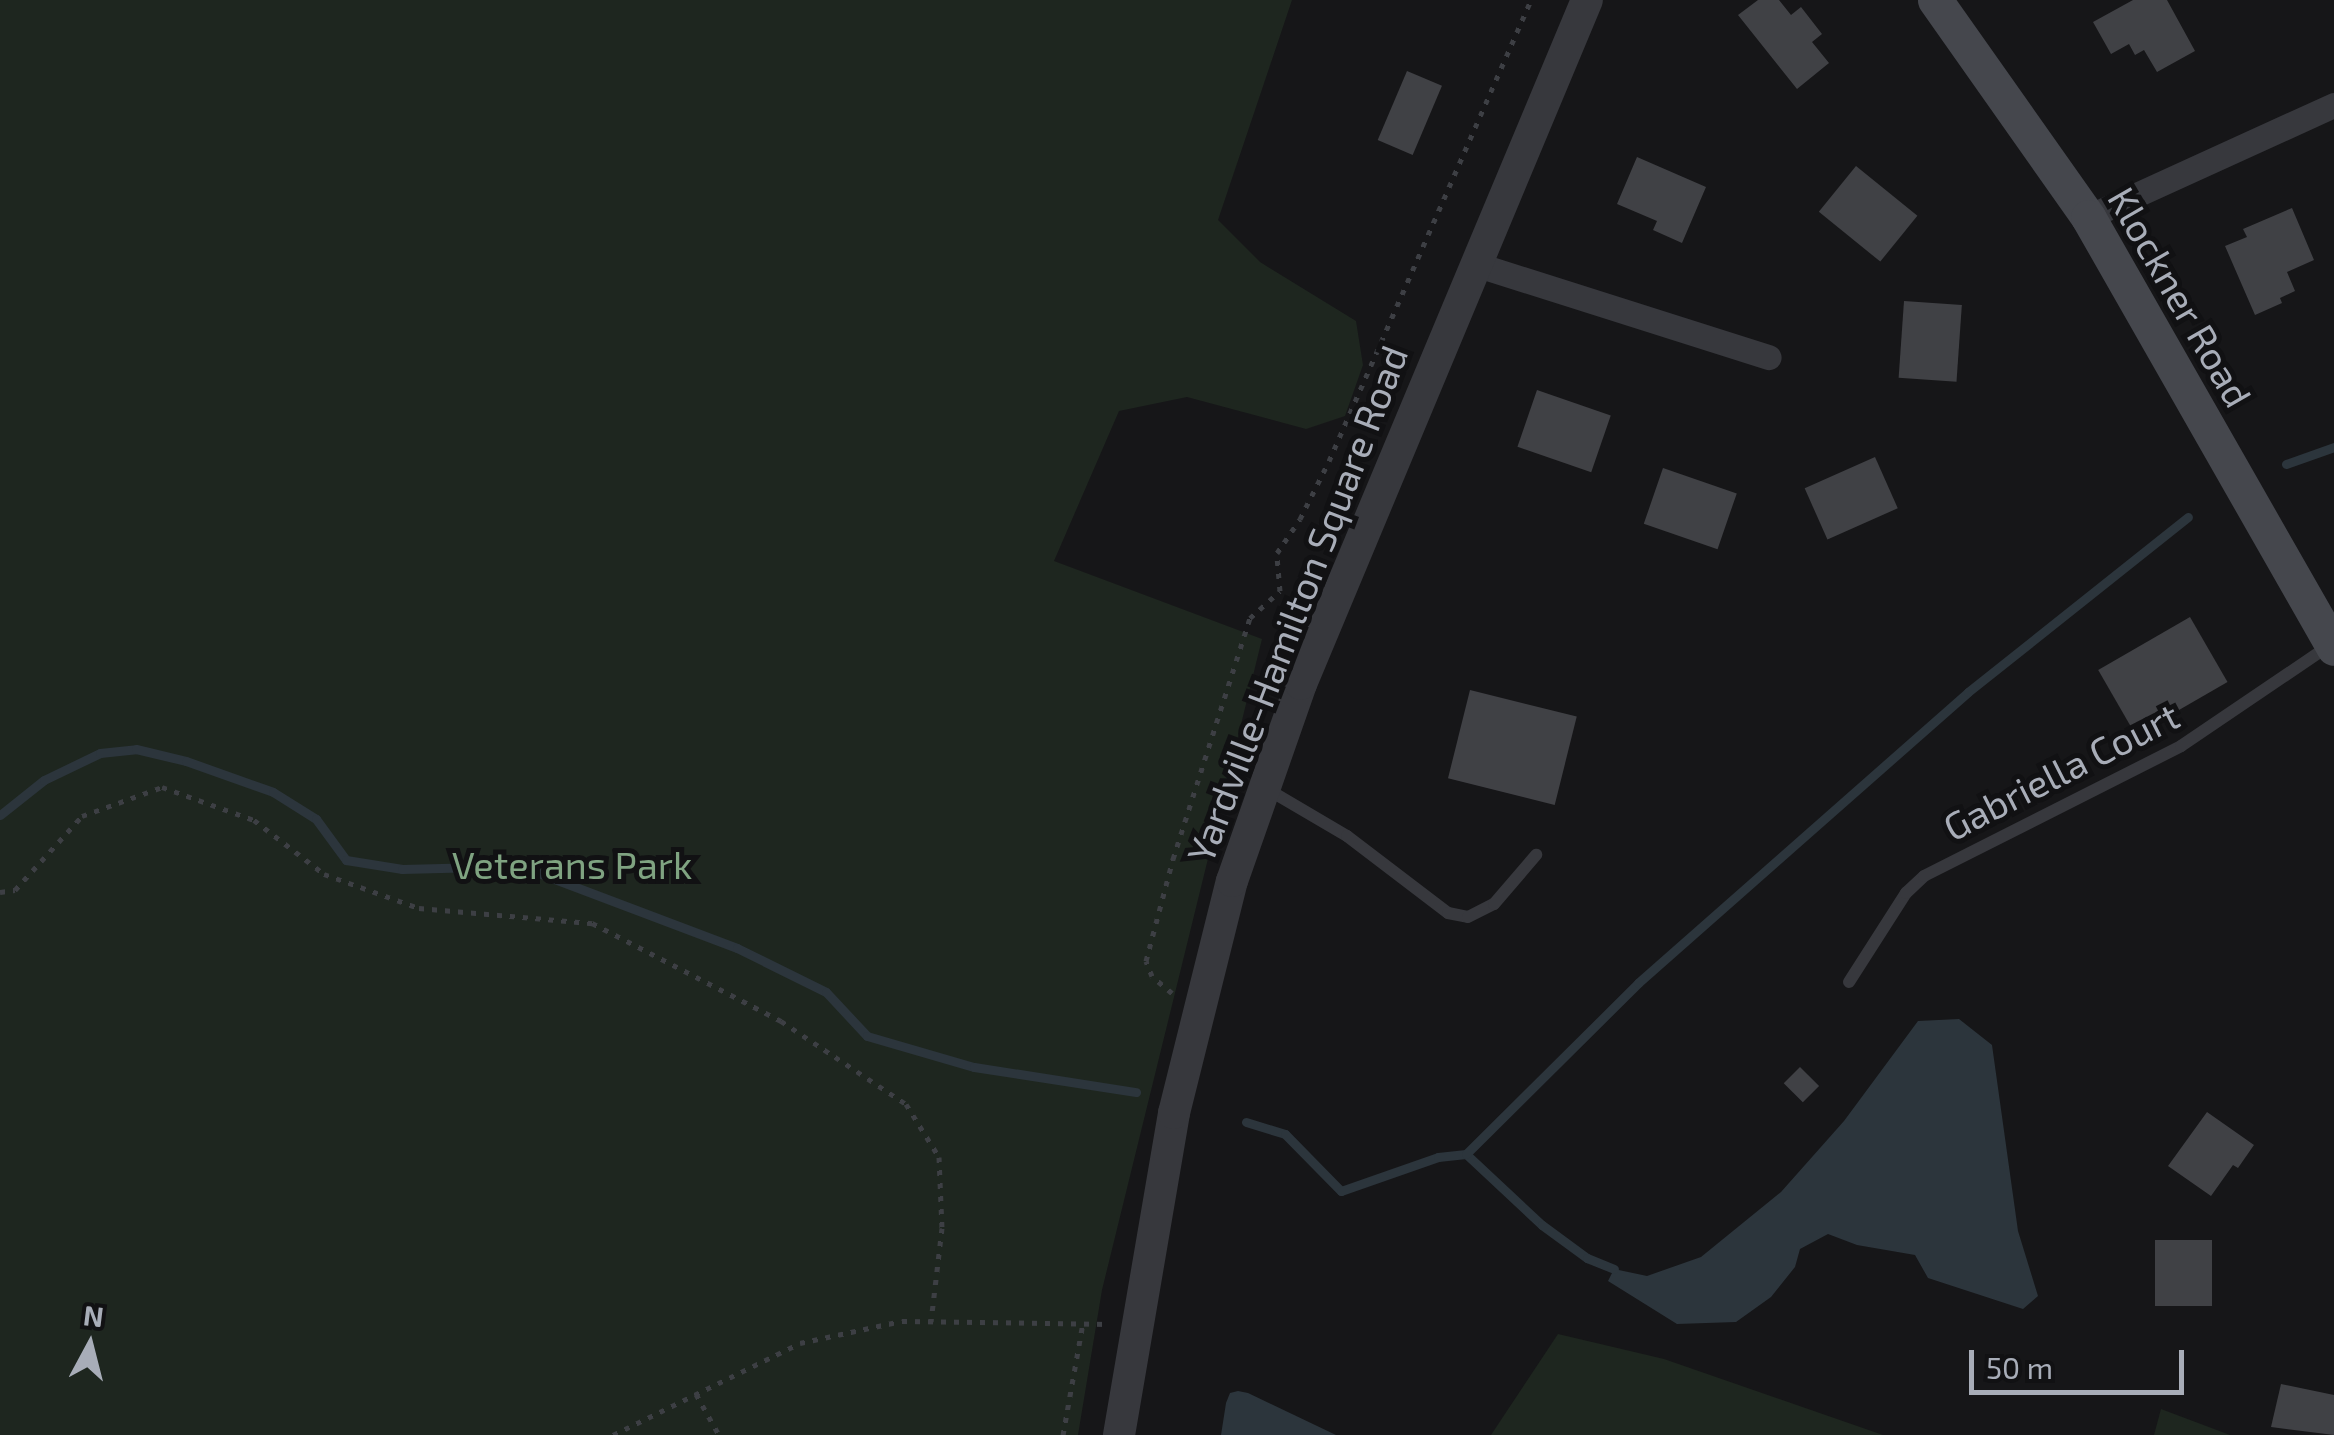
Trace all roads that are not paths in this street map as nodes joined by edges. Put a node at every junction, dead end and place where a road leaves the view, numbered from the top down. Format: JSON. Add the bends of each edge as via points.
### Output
{"nodes":[{"id":1,"x":1587,"y":0,"type":"edge"},
{"id":2,"x":1935,"y":0,"type":"edge"},
{"id":3,"x":2334,"y":106,"type":"edge"},
{"id":4,"x":2088,"y":217,"type":"junction"},
{"id":5,"x":1474,"y":264,"type":"junction"},
{"id":6,"x":1769,"y":357,"type":"dead end"},
{"id":7,"x":2333,"y":645,"type":"edge"},
{"id":8,"x":1263,"y":787,"type":"junction"},
{"id":9,"x":1536,"y":856,"type":"dead end"},
{"id":10,"x":1849,"y":982,"type":"dead end"},
{"id":11,"x":1118,"y":1435,"type":"edge"}],
"edges":[{"from":1,"to":5,"type":"street","name":"Yardville-Hamilton Square Road"},
{"from":2,"to":4,"type":"main road","name":"Klockner Road"},
{"from":3,"to":4,"type":"street"},
{"from":4,"to":7,"type":"main road","name":"Klockner Road"},
{"from":5,"to":6,"type":"street"},
{"from":5,"to":8,"type":"street","name":"Yardville-Hamilton Square Road"},
{"from":7,"to":10,"type":"lane","name":"Gabriella Court","via":[[2181,746],[1924,876]]},
{"from":8,"to":9,"type":"lane","via":[[1347,836],[1448,913],[1468,917],[1494,904]]},
{"from":8,"to":11,"type":"street","name":"Yardville-Hamilton Square Road","via":[[1199,1000]]}]}
